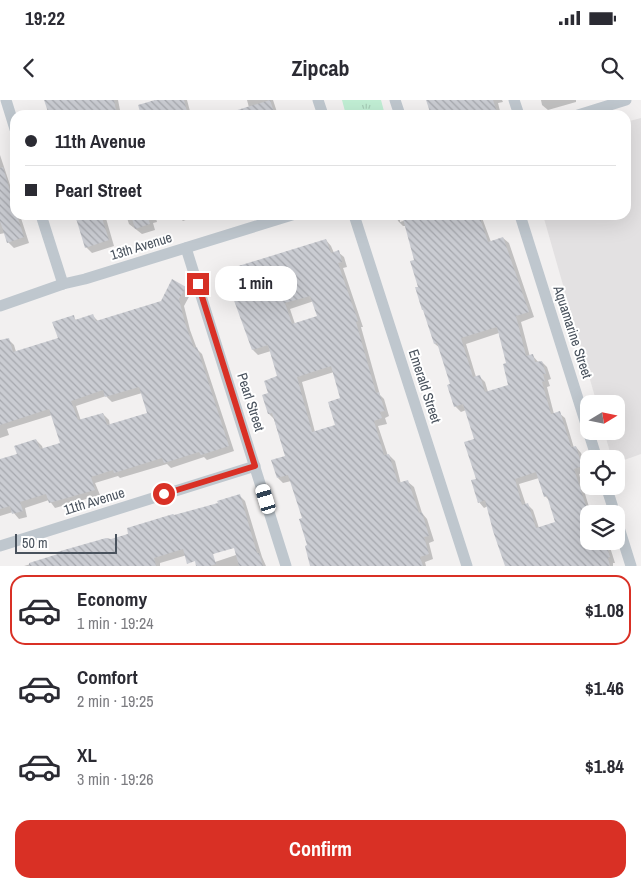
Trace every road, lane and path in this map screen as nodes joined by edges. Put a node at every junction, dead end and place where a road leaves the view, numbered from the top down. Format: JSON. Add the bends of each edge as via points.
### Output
{"nodes":[{"id":1,"x":6,"y":100,"type":"edge"},
{"id":2,"x":626,"y":100,"type":"edge"},
{"id":3,"x":594,"y":110,"type":"edge"},
{"id":4,"x":10,"y":113,"type":"edge"},
{"id":5,"x":44,"y":220,"type":"edge"},
{"id":6,"x":276,"y":220,"type":"edge"},
{"id":7,"x":356,"y":220,"type":"edge"},
{"id":8,"x":522,"y":220,"type":"edge"},
{"id":9,"x":186,"y":248,"type":"junction"},
{"id":10,"x":63,"y":284,"type":"junction"},
{"id":11,"x":0,"y":306,"type":"edge"},
{"id":12,"x":594,"y":450,"type":"edge"},
{"id":13,"x":255,"y":466,"type":"junction"},
{"id":14,"x":0,"y":546,"type":"edge"},
{"id":15,"x":625,"y":547,"type":"edge"},
{"id":16,"x":286,"y":566,"type":"edge"},
{"id":17,"x":467,"y":566,"type":"edge"},
{"id":18,"x":631,"y":566,"type":"edge"}],
"edges":[{"from":1,"to":4,"type":"street"},
{"from":2,"to":3,"type":"street"},
{"from":5,"to":10,"type":"street"},
{"from":6,"to":9,"type":"street","name":"13th Avenue"},
{"from":7,"to":17,"type":"street","name":"Emerald Street"},
{"from":8,"to":12,"type":"street","name":"Aquamarine Street"},
{"from":9,"to":10,"type":"street","name":"13th Avenue"},
{"from":9,"to":13,"type":"street","name":"Pearl Street"},
{"from":10,"to":11,"type":"street","name":"13th Avenue"},
{"from":13,"to":14,"type":"street","name":"11th Avenue"},
{"from":13,"to":16,"type":"street","name":"Pearl Street"},
{"from":15,"to":18,"type":"street"}]}
